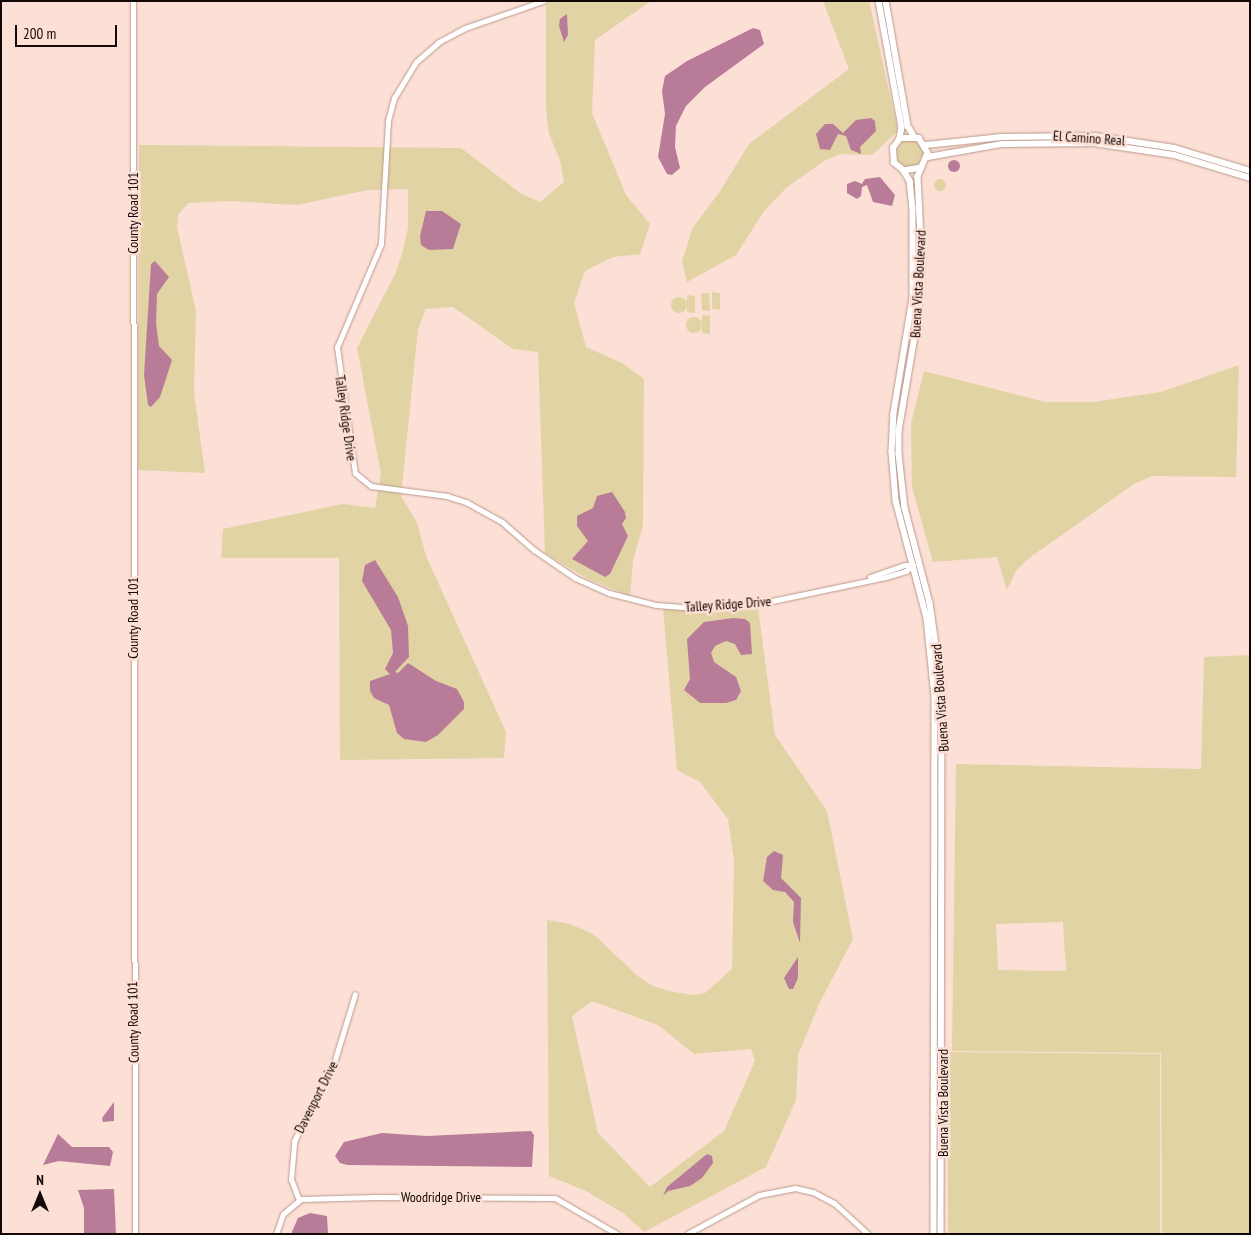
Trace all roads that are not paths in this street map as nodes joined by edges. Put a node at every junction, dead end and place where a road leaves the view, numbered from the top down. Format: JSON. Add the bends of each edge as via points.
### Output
{"nodes":[{"id":1,"x":133,"y":1,"type":"edge"},
{"id":2,"x":543,"y":1,"type":"edge"},
{"id":3,"x":879,"y":1,"type":"edge"},
{"id":4,"x":886,"y":1,"type":"edge"},
{"id":5,"x":890,"y":22,"type":"junction"},
{"id":6,"x":883,"y":23,"type":"junction"},
{"id":7,"x":914,"y":136,"type":"junction"},
{"id":8,"x":900,"y":138,"type":"junction"},
{"id":9,"x":972,"y":140,"type":"junction"},
{"id":10,"x":926,"y":145,"type":"junction"},
{"id":11,"x":974,"y":147,"type":"junction"},
{"id":12,"x":928,"y":157,"type":"junction"},
{"id":13,"x":921,"y":168,"type":"junction"},
{"id":14,"x":904,"y":171,"type":"junction"},
{"id":15,"x":1250,"y":171,"type":"edge"},
{"id":16,"x":1250,"y":178,"type":"edge"},
{"id":17,"x":913,"y":208,"type":"junction"},
{"id":18,"x":921,"y":208,"type":"junction"},
{"id":19,"x":920,"y":563,"type":"junction"},
{"id":20,"x":913,"y":565,"type":"junction"},
{"id":21,"x":355,"y":994,"type":"dead end"},
{"id":22,"x":939,"y":1071,"type":"junction"},
{"id":23,"x":298,"y":1200,"type":"junction"},
{"id":24,"x":868,"y":1233,"type":"edge"},
{"id":25,"x":134,"y":1234,"type":"edge"},
{"id":26,"x":276,"y":1234,"type":"edge"},
{"id":27,"x":617,"y":1234,"type":"edge"},
{"id":28,"x":687,"y":1234,"type":"edge"},
{"id":29,"x":934,"y":1234,"type":"edge"},
{"id":30,"x":941,"y":1234,"type":"edge"}],
"edges":[{"from":1,"to":25,"type":"street","name":"County Road 101"},
{"from":2,"to":20,"type":"street","name":"Talley Ridge Drive","via":[[465,28],[440,42],[416,62],[394,98],[388,121],[381,244],[337,348],[355,473],[371,486],[447,496],[466,502],[502,522],[534,550],[575,578],[609,593],[644,603],[677,607],[734,606],[809,595],[906,571]]},
{"from":3,"to":6,"type":"main road"},
{"from":4,"to":5,"type":"main road"},
{"from":5,"to":6,"type":"main road"},
{"from":5,"to":7,"type":"main road","via":[[908,126]]},
{"from":6,"to":8,"type":"main road","via":[[902,127]]},
{"from":7,"to":8,"type":"main road"},
{"from":7,"to":10,"type":"main road"},
{"from":8,"to":14,"type":"main road","via":[[893,148],[892,158]]},
{"from":9,"to":10,"type":"main road","name":"El Camino Real"},
{"from":9,"to":11,"type":"main road"},
{"from":9,"to":15,"type":"main road","name":"El Camino Real","via":[[1048,135],[1120,139],[1174,148]]},
{"from":10,"to":12,"type":"main road"},
{"from":11,"to":12,"type":"main road","name":"El Camino Real"},
{"from":11,"to":16,"type":"main road","name":"El Camino Real","via":[[1048,142],[1122,146],[1195,160]]},
{"from":12,"to":13,"type":"main road"},
{"from":13,"to":14,"type":"main road"},
{"from":13,"to":18,"type":"main road","name":"Buena Vista Boulevard"},
{"from":14,"to":17,"type":"main road","name":"Buena Vista Boulevard","via":[[910,180]]},
{"from":17,"to":18,"type":"main road"},
{"from":17,"to":20,"type":"main road","name":"Buena Vista Boulevard","via":[[913,298],[894,413],[892,452],[896,501]]},
{"from":18,"to":19,"type":"main road","name":"Buena Vista Boulevard","via":[[919,313],[899,431],[905,508]]},
{"from":19,"to":20,"type":"main road"},
{"from":19,"to":22,"type":"main road","name":"Buena Vista Boulevard","via":[[938,652],[944,719]]},
{"from":20,"to":22,"type":"main road","name":"Buena Vista Boulevard","via":[[926,618],[935,697]]},
{"from":21,"to":23,"type":"street","name":"Davenport Drive","via":[[334,1066],[294,1141],[291,1179]]},
{"from":22,"to":29,"type":"main road","name":"Buena Vista Boulevard"},
{"from":22,"to":30,"type":"main road","name":"Buena Vista Boulevard"},
{"from":23,"to":26,"type":"street","via":[[283,1214]]},
{"from":23,"to":27,"type":"street","name":"Woodridge Drive","via":[[318,1197],[549,1198],[568,1203]]},
{"from":24,"to":28,"type":"street","via":[[820,1194],[790,1188],[759,1195]]}]}
